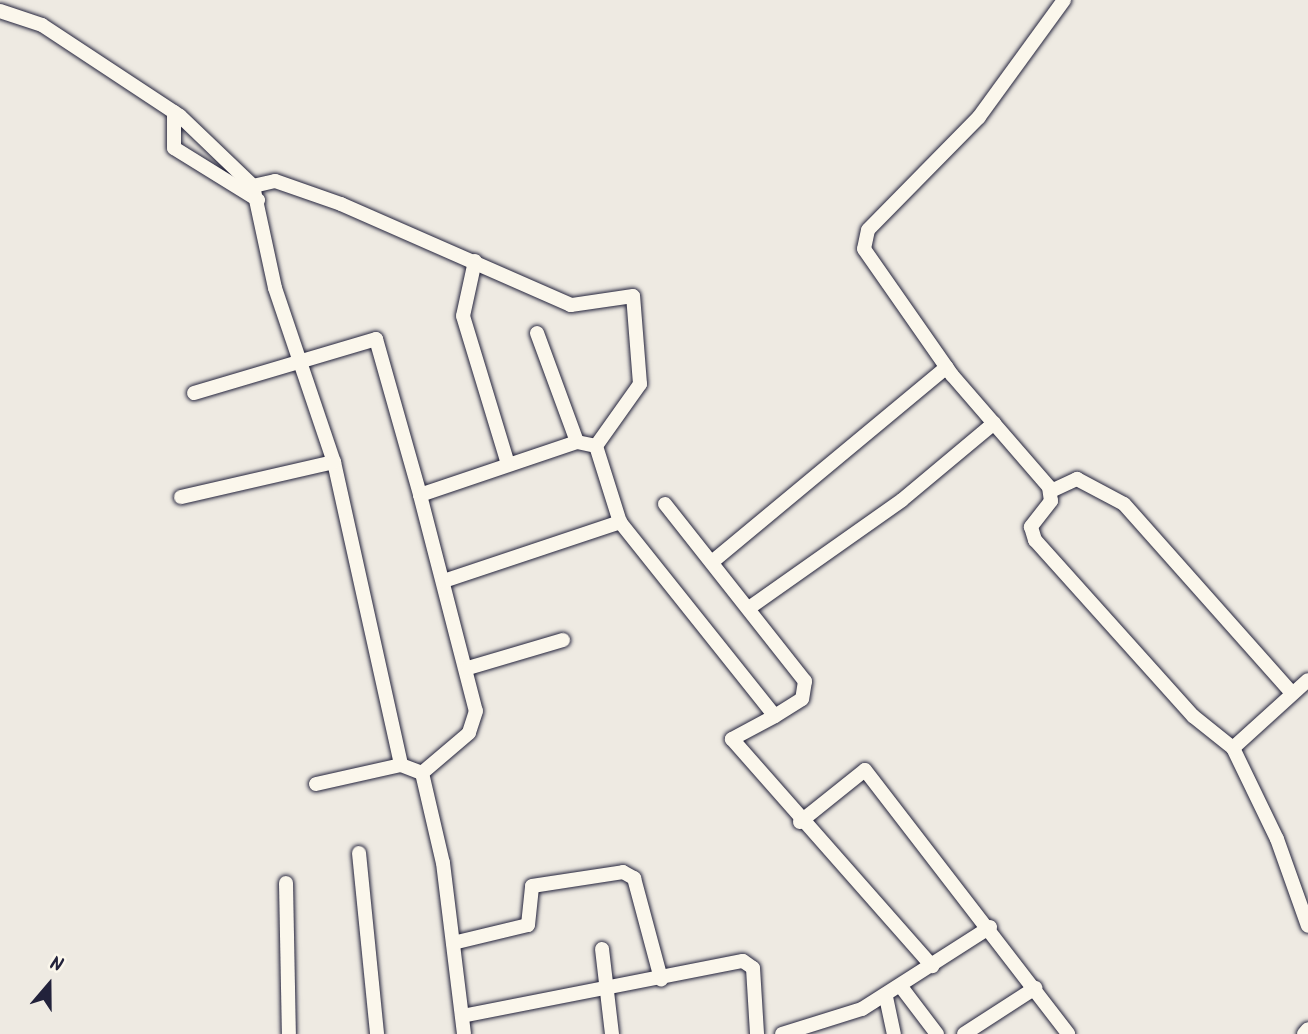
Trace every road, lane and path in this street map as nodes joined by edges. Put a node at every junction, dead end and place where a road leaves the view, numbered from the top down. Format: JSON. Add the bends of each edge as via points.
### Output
{"nodes":[{"id":1,"x":1064,"y":0,"type":"edge"},
{"id":2,"x":0,"y":10,"type":"edge"},
{"id":3,"x":174,"y":112,"type":"junction"},
{"id":4,"x":255,"y":193,"type":"junction"},
{"id":5,"x":475,"y":261,"type":"junction"},
{"id":6,"x":537,"y":332,"type":"dead end"},
{"id":7,"x":302,"y":363,"type":"junction"},
{"id":8,"x":947,"y":367,"type":"junction"},
{"id":9,"x":194,"y":393,"type":"dead end"},
{"id":10,"x":994,"y":423,"type":"junction"},
{"id":11,"x":578,"y":442,"type":"junction"},
{"id":12,"x":596,"y":446,"type":"junction"},
{"id":13,"x":334,"y":462,"type":"junction"},
{"id":14,"x":508,"y":464,"type":"junction"},
{"id":15,"x":1051,"y":491,"type":"junction"},
{"id":16,"x":420,"y":495,"type":"junction"},
{"id":17,"x":181,"y":497,"type":"dead end"},
{"id":18,"x":665,"y":504,"type":"dead end"},
{"id":19,"x":620,"y":522,"type":"junction"},
{"id":20,"x":712,"y":562,"type":"junction"},
{"id":21,"x":444,"y":581,"type":"junction"},
{"id":22,"x":750,"y":608,"type":"junction"},
{"id":23,"x":563,"y":640,"type":"dead end"},
{"id":24,"x":468,"y":668,"type":"junction"},
{"id":25,"x":1308,"y":680,"type":"edge"},
{"id":26,"x":1290,"y":691,"type":"junction"},
{"id":27,"x":775,"y":716,"type":"junction"},
{"id":28,"x":1233,"y":748,"type":"junction"},
{"id":29,"x":401,"y":765,"type":"junction"},
{"id":30,"x":422,"y":773,"type":"junction"},
{"id":31,"x":316,"y":784,"type":"dead end"},
{"id":32,"x":800,"y":822,"type":"junction"},
{"id":33,"x":359,"y":853,"type":"dead end"},
{"id":34,"x":286,"y":883,"type":"dead end"},
{"id":35,"x":1308,"y":926,"type":"edge"},
{"id":36,"x":990,"y":927,"type":"junction"},
{"id":37,"x":453,"y":943,"type":"junction"},
{"id":38,"x":601,"y":949,"type":"dead end"},
{"id":39,"x":932,"y":966,"type":"junction"},
{"id":40,"x":661,"y":979,"type":"junction"},
{"id":41,"x":902,"y":988,"type":"junction"},
{"id":42,"x":1035,"y":988,"type":"junction"},
{"id":43,"x":608,"y":990,"type":"junction"},
{"id":44,"x":886,"y":997,"type":"junction"},
{"id":45,"x":462,"y":1016,"type":"junction"},
{"id":46,"x":1308,"y":1029,"type":"edge"},
{"id":47,"x":289,"y":1034,"type":"edge"},
{"id":48,"x":377,"y":1034,"type":"edge"},
{"id":49,"x":464,"y":1034,"type":"edge"},
{"id":50,"x":612,"y":1034,"type":"edge"},
{"id":51,"x":757,"y":1034,"type":"edge"},
{"id":52,"x":782,"y":1034,"type":"edge"},
{"id":53,"x":894,"y":1034,"type":"edge"},
{"id":54,"x":937,"y":1034,"type":"edge"},
{"id":55,"x":964,"y":1034,"type":"edge"},
{"id":56,"x":1068,"y":1034,"type":"edge"},
{"id":57,"x":1304,"y":1034,"type":"edge"}],
"edges":[{"from":1,"to":8,"type":"street","via":[[979,117],[863,240],[870,261]]},
{"from":2,"to":3,"type":"street","via":[[42,25]]},
{"from":3,"to":4,"type":"street"},
{"from":3,"to":4,"type":"street","via":[[174,148]]},
{"from":4,"to":5,"type":"street","via":[[275,181]]},
{"from":4,"to":7,"type":"street","via":[[275,288]]},
{"from":5,"to":12,"type":"street","via":[[571,305],[633,296],[640,384]]},
{"from":5,"to":14,"type":"street","via":[[463,316]]},
{"from":6,"to":11,"type":"street"},
{"from":7,"to":9,"type":"street"},
{"from":7,"to":13,"type":"street"},
{"from":7,"to":16,"type":"street","via":[[376,339]]},
{"from":8,"to":10,"type":"street"},
{"from":8,"to":20,"type":"street"},
{"from":10,"to":15,"type":"street"},
{"from":10,"to":22,"type":"street","via":[[902,500]]},
{"from":11,"to":12,"type":"street"},
{"from":11,"to":14,"type":"street"},
{"from":12,"to":19,"type":"street"},
{"from":13,"to":17,"type":"street"},
{"from":13,"to":29,"type":"street"},
{"from":14,"to":16,"type":"street"},
{"from":15,"to":26,"type":"street","via":[[1077,479],[1124,504]]},
{"from":15,"to":28,"type":"street","via":[[1031,527],[1035,540],[1194,716]]},
{"from":16,"to":21,"type":"street"},
{"from":18,"to":20,"type":"street"},
{"from":19,"to":21,"type":"street"},
{"from":19,"to":27,"type":"street"},
{"from":20,"to":22,"type":"street"},
{"from":21,"to":24,"type":"street"},
{"from":22,"to":27,"type":"street","via":[[806,686],[802,699]]},
{"from":23,"to":24,"type":"street"},
{"from":24,"to":30,"type":"street","via":[[475,723]]},
{"from":25,"to":26,"type":"street"},
{"from":26,"to":28,"type":"street"},
{"from":27,"to":32,"type":"street","via":[[732,739]]},
{"from":28,"to":35,"type":"street","via":[[1277,839]]},
{"from":29,"to":30,"type":"street"},
{"from":29,"to":31,"type":"street"},
{"from":30,"to":37,"type":"street"},
{"from":32,"to":36,"type":"street","via":[[865,770]]},
{"from":32,"to":39,"type":"street"},
{"from":33,"to":48,"type":"street"},
{"from":34,"to":47,"type":"street"},
{"from":36,"to":39,"type":"street"},
{"from":36,"to":42,"type":"street"},
{"from":37,"to":40,"type":"street","via":[[528,925],[532,886],[623,872],[634,878]]},
{"from":37,"to":45,"type":"street"},
{"from":38,"to":43,"type":"street"},
{"from":39,"to":41,"type":"street"},
{"from":40,"to":43,"type":"street"},
{"from":40,"to":51,"type":"street","via":[[749,964]]},
{"from":41,"to":44,"type":"street"},
{"from":41,"to":54,"type":"street"},
{"from":42,"to":55,"type":"street"},
{"from":42,"to":56,"type":"street"},
{"from":43,"to":45,"type":"street"},
{"from":43,"to":50,"type":"street"},
{"from":44,"to":52,"type":"street"},
{"from":44,"to":53,"type":"street"},
{"from":45,"to":49,"type":"street"},
{"from":46,"to":57,"type":"street"}]}
